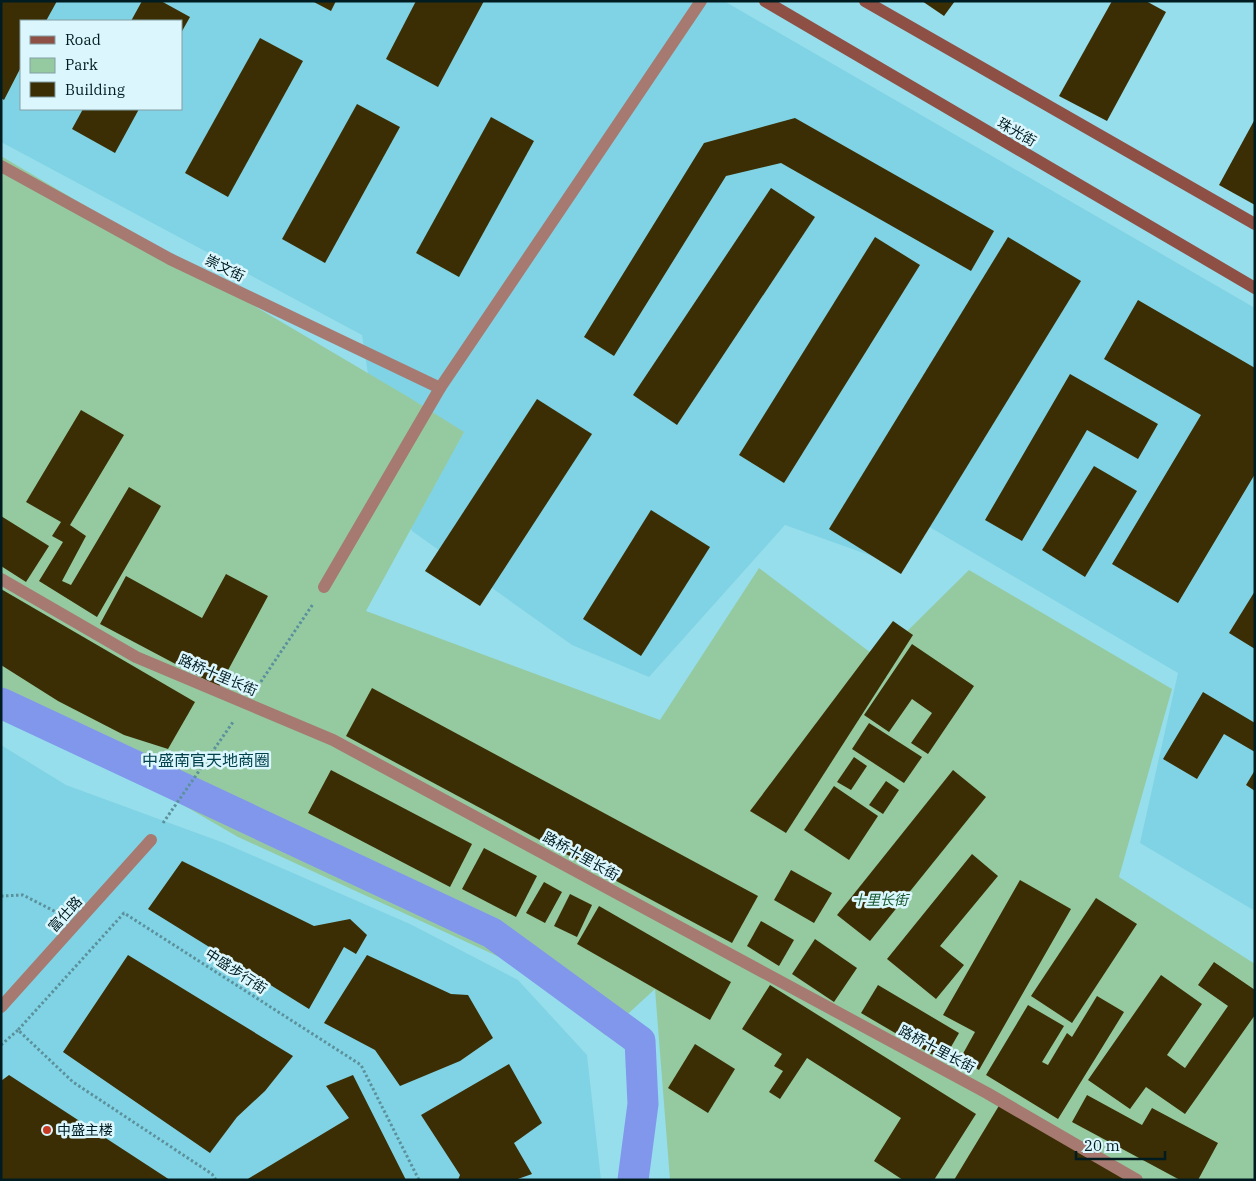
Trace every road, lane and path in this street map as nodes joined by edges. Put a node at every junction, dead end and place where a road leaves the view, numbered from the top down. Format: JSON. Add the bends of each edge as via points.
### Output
{"nodes":[{"id":1,"x":702,"y":1,"type":"edge"},
{"id":2,"x":765,"y":1,"type":"edge"},
{"id":3,"x":865,"y":1,"type":"edge"},
{"id":4,"x":1,"y":166,"type":"edge"},
{"id":5,"x":1255,"y":224,"type":"edge"},
{"id":6,"x":1255,"y":288,"type":"edge"},
{"id":7,"x":440,"y":388,"type":"junction"},
{"id":8,"x":1,"y":578,"type":"edge"},
{"id":9,"x":324,"y":587,"type":"joint"},
{"id":10,"x":246,"y":703,"type":"junction"},
{"id":11,"x":151,"y":840,"type":"joint"},
{"id":12,"x":1,"y":896,"type":"edge"},
{"id":13,"x":76,"y":925,"type":"junction"},
{"id":14,"x":97,"y":942,"type":"junction"},
{"id":15,"x":1,"y":1007,"type":"edge"},
{"id":16,"x":18,"y":1030,"type":"junction"},
{"id":17,"x":1,"y":1044,"type":"edge"},
{"id":18,"x":216,"y":1180,"type":"edge"},
{"id":19,"x":419,"y":1180,"type":"edge"},
{"id":20,"x":1137,"y":1180,"type":"edge"}],
"edges":[{"from":1,"to":7,"type":"street"},
{"from":2,"to":6,"type":"main road","name":"珠光街"},
{"from":3,"to":5,"type":"main road"},
{"from":4,"to":7,"type":"street","name":"崇文街","via":[[170,259]]},
{"from":7,"to":9,"type":"street"},
{"from":8,"to":10,"type":"street","name":"路桥十里长街","via":[[136,657]]},
{"from":9,"to":10,"type":"path"},
{"from":10,"to":11,"type":"path"},
{"from":10,"to":20,"type":"street","name":"路桥十里长街","via":[[332,740],[536,848],[987,1093]]},
{"from":11,"to":13,"type":"street","name":"富仕路"},
{"from":12,"to":13,"type":"path","via":[[23,895],[47,905]]},
{"from":13,"to":14,"type":"path"},
{"from":13,"to":15,"type":"street","name":"富仕路"},
{"from":14,"to":16,"type":"path","name":"中盛步行街"},
{"from":14,"to":19,"type":"path","name":"中盛步行街","via":[[124,913],[362,1065]]},
{"from":16,"to":17,"type":"path","name":"中盛步行街"},
{"from":16,"to":18,"type":"path","via":[[73,1082],[212,1174]]}]}
